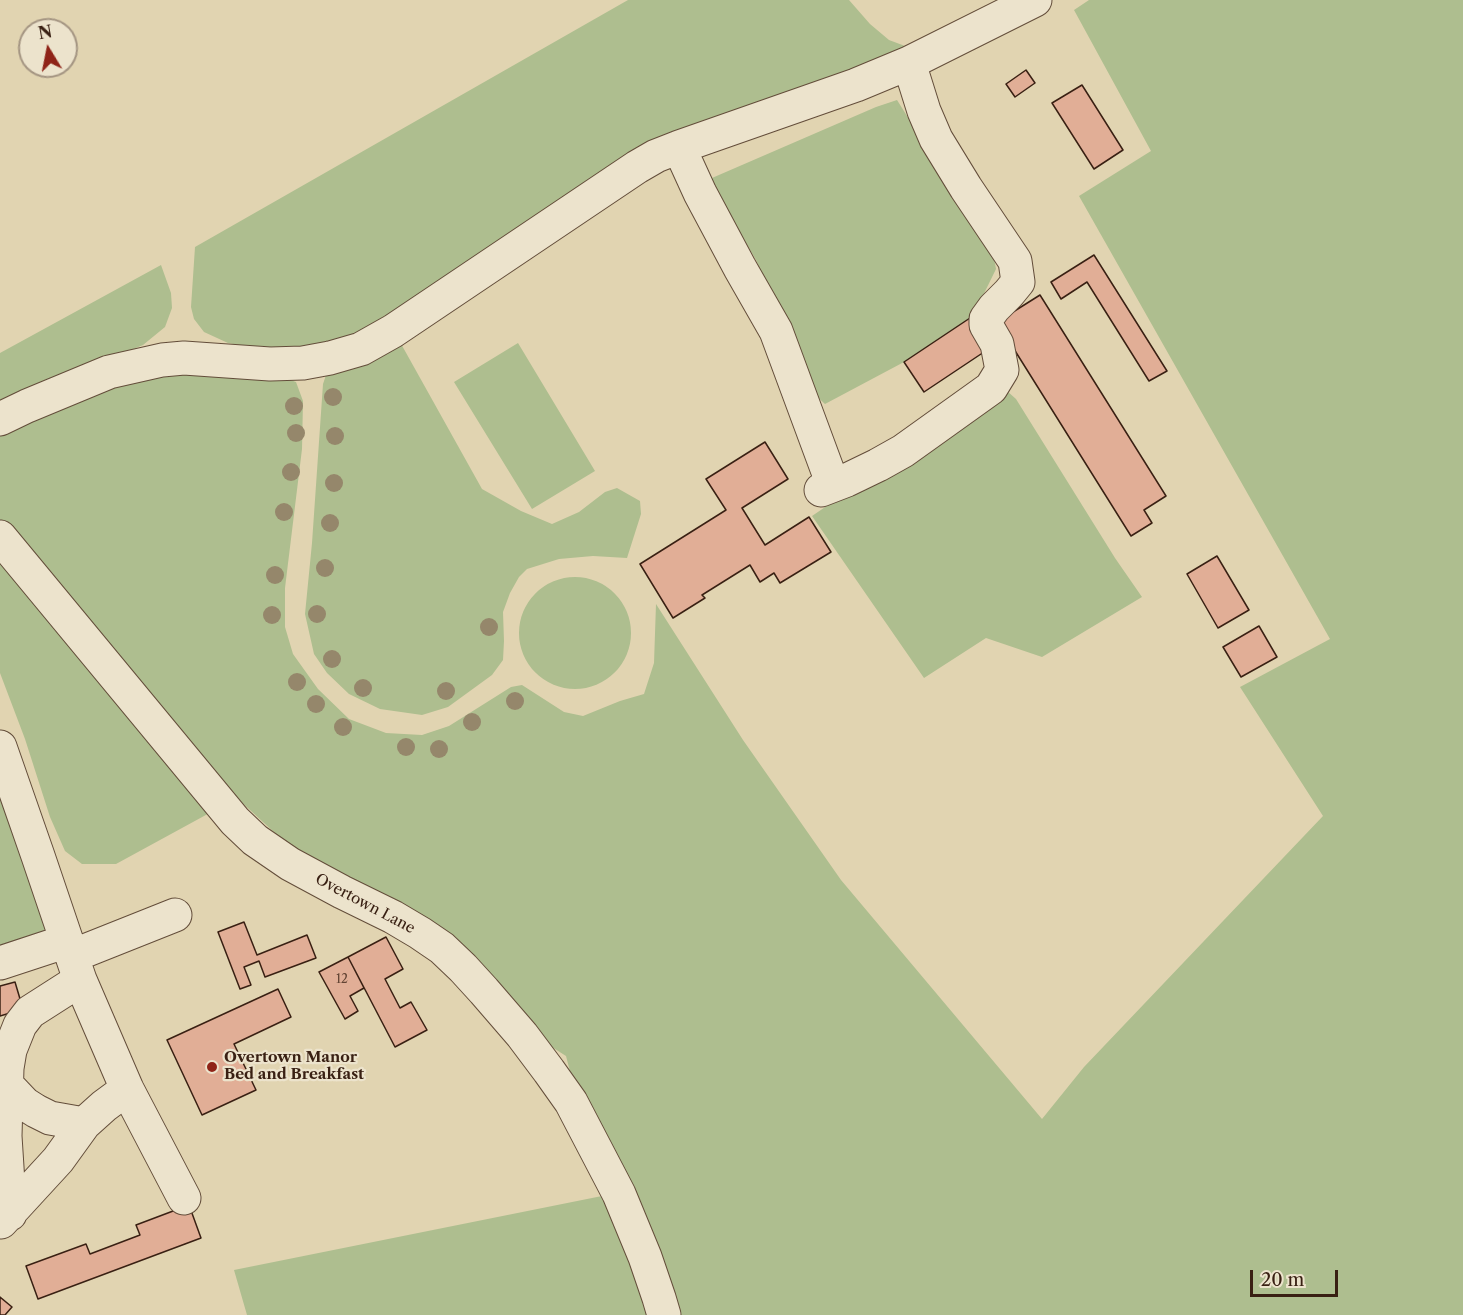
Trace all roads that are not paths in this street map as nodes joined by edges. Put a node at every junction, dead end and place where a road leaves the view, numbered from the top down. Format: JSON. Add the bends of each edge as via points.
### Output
{"nodes":[{"id":1,"x":1035,"y":0,"type":"edge"},
{"id":2,"x":909,"y":63,"type":"junction"},
{"id":3,"x":679,"y":147,"type":"junction"},
{"id":4,"x":0,"y":419,"type":"edge"},
{"id":5,"x":0,"y":537,"type":"edge"},
{"id":6,"x":0,"y":747,"type":"edge"},
{"id":7,"x":175,"y":915,"type":"dead end"},
{"id":8,"x":73,"y":959,"type":"junction"},
{"id":9,"x":0,"y":963,"type":"edge"},
{"id":10,"x":6,"y":1084,"type":"junction"},
{"id":11,"x":127,"y":1089,"type":"junction"},
{"id":12,"x":84,"y":1124,"type":"junction"},
{"id":13,"x":184,"y":1198,"type":"dead end"},
{"id":14,"x":5,"y":1219,"type":"edge"},
{"id":15,"x":664,"y":1315,"type":"edge"}],
"edges":[{"from":1,"to":2,"type":"street"},
{"from":2,"to":3,"type":"street"},
{"from":2,"to":3,"type":"street","via":[[936,139],[1015,261],[1018,282],[986,319],[997,344],[1002,370],[991,388],[919,440],[878,465],[827,488],[776,331]]},
{"from":3,"to":4,"type":"street","via":[[637,167],[362,349],[303,363],[162,360],[109,372]]},
{"from":5,"to":15,"type":"street","name":"Overtown Lane","via":[[235,821],[255,840],[290,864],[428,938],[484,990],[522,1035],[575,1110],[619,1194]]},
{"from":6,"to":8,"type":"street"},
{"from":7,"to":8,"type":"street"},
{"from":8,"to":9,"type":"street"},
{"from":8,"to":10,"type":"street","via":[[20,1025],[10,1050]]},
{"from":8,"to":11,"type":"street"},
{"from":10,"to":12,"type":"street","via":[[36,1111],[50,1118]]},
{"from":10,"to":14,"type":"street"},
{"from":11,"to":12,"type":"street"},
{"from":11,"to":13,"type":"street"},
{"from":12,"to":14,"type":"street","via":[[58,1160]]}]}
